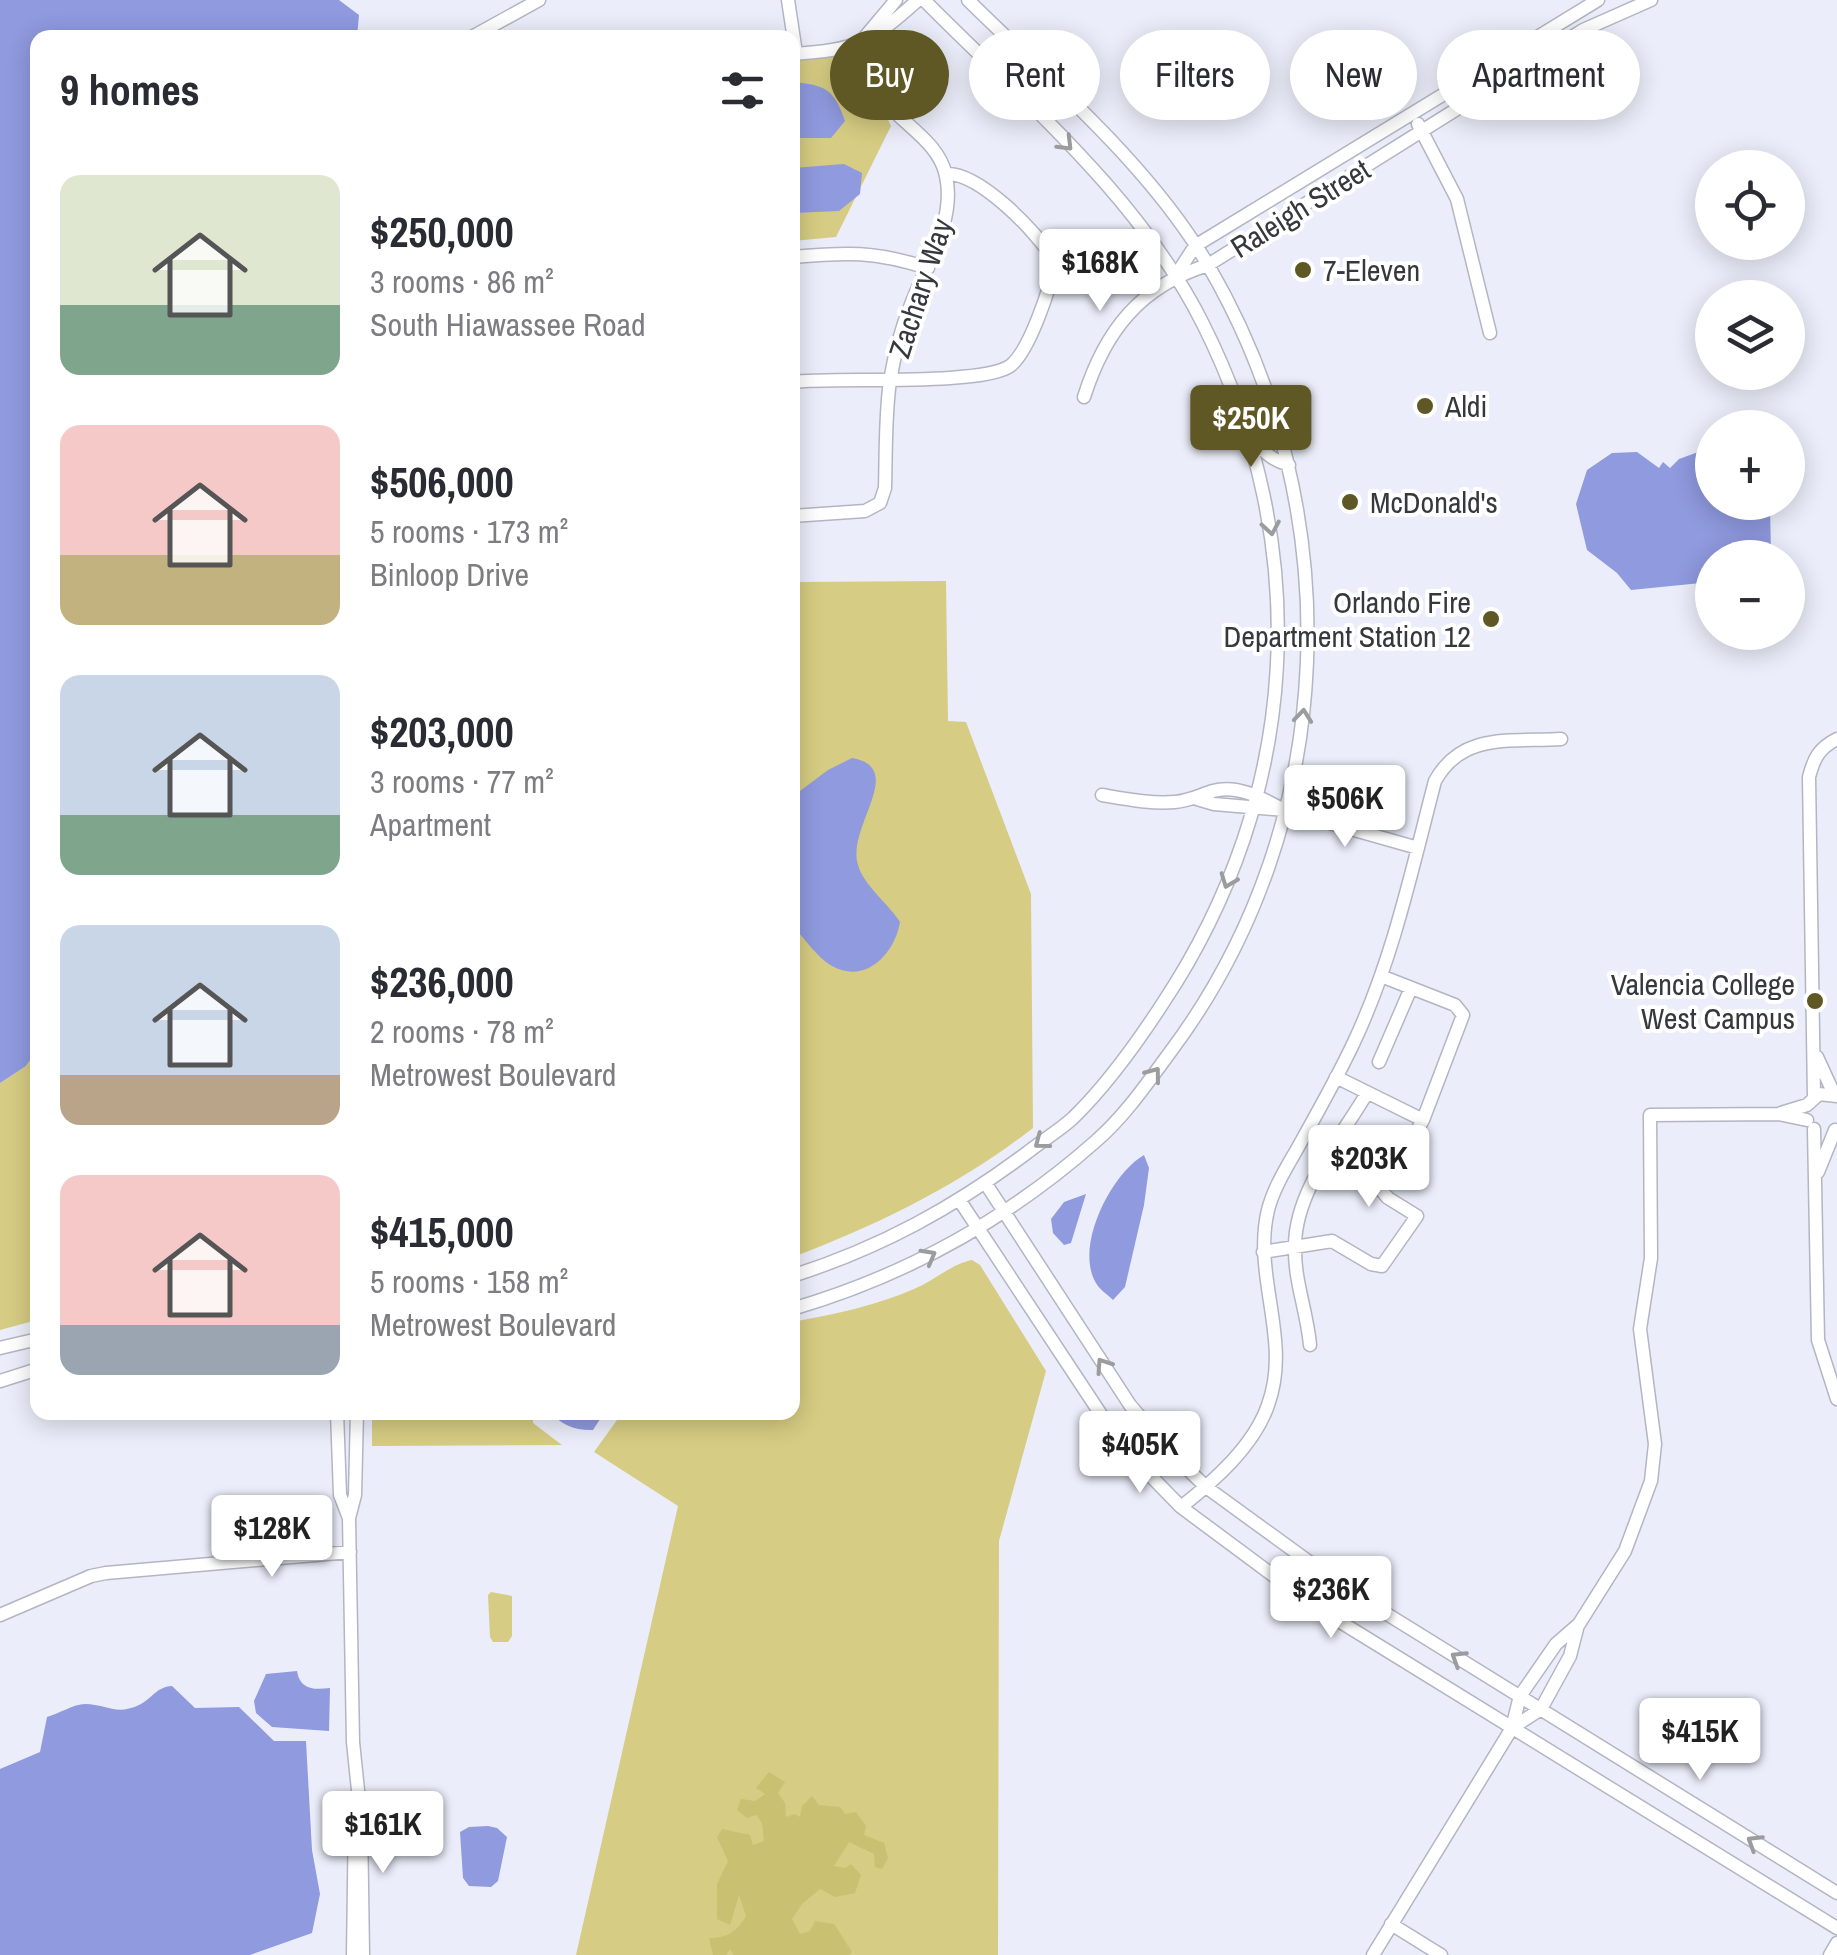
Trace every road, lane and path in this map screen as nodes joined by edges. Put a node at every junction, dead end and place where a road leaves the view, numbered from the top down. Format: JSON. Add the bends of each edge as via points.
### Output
{"nodes":[{"id":1,"x":540,"y":0,"type":"edge"},
{"id":2,"x":788,"y":0,"type":"edge"},
{"id":3,"x":896,"y":0,"type":"edge"},
{"id":4,"x":921,"y":0,"type":"edge"},
{"id":5,"x":968,"y":0,"type":"edge"},
{"id":6,"x":1598,"y":0,"type":"edge"},
{"id":7,"x":1650,"y":0,"type":"edge"},
{"id":8,"x":485,"y":30,"type":"edge"},
{"id":9,"x":791,"y":30,"type":"edge"},
{"id":10,"x":871,"y":30,"type":"edge"},
{"id":11,"x":884,"y":30,"type":"edge"},
{"id":12,"x":830,"y":51,"type":"edge"},
{"id":13,"x":800,"y":54,"type":"edge"},
{"id":14,"x":1417,"y":113,"type":"edge"},
{"id":15,"x":905,"y":120,"type":"edge"},
{"id":16,"x":1405,"y":120,"type":"edge"},
{"id":17,"x":1415,"y":120,"type":"edge"},
{"id":18,"x":1422,"y":131,"type":"junction"},
{"id":19,"x":946,"y":174,"type":"junction"},
{"id":20,"x":1195,"y":246,"type":"junction"},
{"id":21,"x":800,"y":256,"type":"edge"},
{"id":22,"x":1208,"y":265,"type":"junction"},
{"id":23,"x":928,"y":268,"type":"junction"},
{"id":24,"x":1176,"y":275,"type":"junction"},
{"id":25,"x":1490,"y":333,"type":"dead end"},
{"id":26,"x":890,"y":380,"type":"junction"},
{"id":27,"x":800,"y":382,"type":"edge"},
{"id":28,"x":1084,"y":397,"type":"dead end"},
{"id":29,"x":1246,"y":428,"type":"junction"},
{"id":30,"x":1289,"y":464,"type":"junction"},
{"id":31,"x":800,"y":515,"type":"edge"},
{"id":32,"x":1837,"y":739,"type":"edge"},
{"id":33,"x":1562,"y":740,"type":"dead end"},
{"id":34,"x":1102,"y":794,"type":"dead end"},
{"id":35,"x":1255,"y":802,"type":"junction"},
{"id":36,"x":1284,"y":810,"type":"junction"},
{"id":37,"x":1418,"y":848,"type":"junction"},
{"id":38,"x":1381,"y":976,"type":"junction"},
{"id":39,"x":1411,"y":988,"type":"junction"},
{"id":40,"x":1812,"y":1046,"type":"junction"},
{"id":41,"x":1379,"y":1062,"type":"dead end"},
{"id":42,"x":1336,"y":1078,"type":"junction"},
{"id":43,"x":1367,"y":1093,"type":"junction"},
{"id":44,"x":1835,"y":1095,"type":"edge"},
{"id":45,"x":1811,"y":1101,"type":"junction"},
{"id":46,"x":1779,"y":1114,"type":"junction"},
{"id":47,"x":1423,"y":1120,"type":"junction"},
{"id":48,"x":1811,"y":1125,"type":"junction"},
{"id":49,"x":1836,"y":1130,"type":"edge"},
{"id":50,"x":1816,"y":1180,"type":"junction"},
{"id":51,"x":986,"y":1184,"type":"junction"},
{"id":52,"x":960,"y":1201,"type":"junction"},
{"id":53,"x":1002,"y":1211,"type":"junction"},
{"id":54,"x":976,"y":1230,"type":"junction"},
{"id":55,"x":1295,"y":1246,"type":"junction"},
{"id":56,"x":1263,"y":1252,"type":"junction"},
{"id":57,"x":800,"y":1273,"type":"edge"},
{"id":58,"x":800,"y":1307,"type":"edge"},
{"id":59,"x":30,"y":1341,"type":"edge"},
{"id":60,"x":1310,"y":1345,"type":"dead end"},
{"id":61,"x":0,"y":1348,"type":"edge"},
{"id":62,"x":30,"y":1372,"type":"edge"},
{"id":63,"x":0,"y":1381,"type":"edge"},
{"id":64,"x":1837,"y":1399,"type":"edge"},
{"id":65,"x":337,"y":1420,"type":"edge"},
{"id":66,"x":357,"y":1420,"type":"edge"},
{"id":67,"x":338,"y":1436,"type":"junction"},
{"id":68,"x":356,"y":1437,"type":"junction"},
{"id":69,"x":1206,"y":1487,"type":"junction"},
{"id":70,"x":1180,"y":1507,"type":"junction"},
{"id":71,"x":349,"y":1518,"type":"junction"},
{"id":72,"x":350,"y":1552,"type":"junction"},
{"id":73,"x":0,"y":1616,"type":"edge"},
{"id":74,"x":1578,"y":1624,"type":"junction"},
{"id":75,"x":1520,"y":1696,"type":"junction"},
{"id":76,"x":1542,"y":1709,"type":"junction"},
{"id":77,"x":1512,"y":1728,"type":"junction"},
{"id":78,"x":358,"y":1804,"type":"junction"},
{"id":79,"x":1837,"y":1893,"type":"edge"},
{"id":80,"x":1391,"y":1924,"type":"junction"},
{"id":81,"x":1837,"y":1928,"type":"edge"},
{"id":82,"x":1837,"y":1943,"type":"edge"},
{"id":83,"x":353,"y":1955,"type":"edge"},
{"id":84,"x":363,"y":1955,"type":"edge"},
{"id":85,"x":1373,"y":1955,"type":"edge"},
{"id":86,"x":1441,"y":1955,"type":"edge"},
{"id":87,"x":1830,"y":1955,"type":"edge"}],
"edges":[{"from":1,"to":8,"type":"street"},
{"from":2,"to":9,"type":"street"},
{"from":3,"to":10,"type":"street"},
{"from":4,"to":11,"type":"street"},
{"from":4,"to":24,"type":"street","one_way":true,"via":[[1113,191]]},
{"from":5,"to":20,"type":"street","via":[[1105,136]]},
{"from":6,"to":14,"type":"street","name":"Raleigh Street"},
{"from":7,"to":18,"type":"street","name":"Raleigh Street","via":[[1583,30]]},
{"from":12,"to":13,"type":"street"},
{"from":15,"to":19,"type":"street","name":"Zachary Way"},
{"from":16,"to":20,"type":"street","name":"Raleigh Street"},
{"from":17,"to":18,"type":"street"},
{"from":18,"to":22,"type":"street","name":"Raleigh Street"},
{"from":18,"to":25,"type":"street","via":[[1457,198]]},
{"from":19,"to":23,"type":"street","name":"Zachary Way","via":[[943,227]]},
{"from":19,"to":26,"type":"street","via":[[960,173],[996,198],[1049,250],[1054,278],[1020,357],[1008,367]]},
{"from":20,"to":22,"type":"street"},
{"from":20,"to":24,"type":"street","name":"Raleigh Street"},
{"from":21,"to":23,"type":"street","via":[[876,253]]},
{"from":22,"to":24,"type":"street","name":"Raleigh Street"},
{"from":22,"to":30,"type":"street","via":[[1257,366]]},
{"from":23,"to":26,"type":"street","name":"Zachary Way","via":[[909,308]]},
{"from":24,"to":28,"type":"street","via":[[1121,320]]},
{"from":24,"to":29,"type":"street"},
{"from":26,"to":27,"type":"street"},
{"from":26,"to":31,"type":"street","name":"Zachary Way","via":[[880,503],[865,511]]},
{"from":29,"to":30,"type":"street","via":[[1263,452]]},
{"from":29,"to":35,"type":"street","one_way":true,"via":[[1264,490],[1280,653]]},
{"from":36,"to":30,"type":"street","one_way":true,"via":[[1303,720],[1308,632],[1304,551]]},
{"from":32,"to":40,"type":"street","via":[[1822,746],[1809,777]]},
{"from":33,"to":37,"type":"street","via":[[1460,751],[1435,782]]},
{"from":34,"to":35,"type":"street","via":[[1163,803],[1216,790]]},
{"from":35,"to":36,"type":"street"},
{"from":35,"to":51,"type":"street","one_way":true,"via":[[1210,924],[1144,1031],[1072,1118]]},
{"from":36,"to":37,"type":"street"},
{"from":53,"to":36,"type":"street","one_way":true,"via":[[1098,1140],[1185,1032],[1250,918]]},
{"from":37,"to":38,"type":"street"},
{"from":38,"to":39,"type":"street"},
{"from":38,"to":42,"type":"street"},
{"from":39,"to":41,"type":"street"},
{"from":39,"to":47,"type":"street","via":[[1455,1005],[1463,1015]]},
{"from":40,"to":44,"type":"street"},
{"from":40,"to":45,"type":"street"},
{"from":42,"to":43,"type":"street"},
{"from":42,"to":56,"type":"street","via":[[1268,1208]]},
{"from":43,"to":47,"type":"street"},
{"from":43,"to":55,"type":"street","via":[[1309,1192]]},
{"from":44,"to":45,"type":"street"},
{"from":45,"to":46,"type":"street"},
{"from":45,"to":48,"type":"street"},
{"from":46,"to":48,"type":"street"},
{"from":46,"to":74,"type":"street","via":[[1650,1115],[1651,1258],[1640,1330],[1656,1444],[1651,1481],[1625,1551]]},
{"from":47,"to":55,"type":"street","via":[[1382,1191],[1417,1216],[1386,1263],[1371,1264],[1332,1241]]},
{"from":48,"to":49,"type":"street"},
{"from":48,"to":50,"type":"street"},
{"from":49,"to":50,"type":"street"},
{"from":50,"to":64,"type":"street","via":[[1818,1340]]},
{"from":51,"to":52,"type":"street"},
{"from":51,"to":53,"type":"street"},
{"from":52,"to":54,"type":"street"},
{"from":52,"to":57,"type":"street","via":[[899,1235]]},
{"from":53,"to":54,"type":"street"},
{"from":69,"to":53,"type":"street","one_way":true,"via":[[1130,1405]]},
{"from":58,"to":54,"type":"street","one_way":true,"via":[[907,1268]]},
{"from":54,"to":70,"type":"street","via":[[1102,1416]]},
{"from":55,"to":56,"type":"street"},
{"from":55,"to":60,"type":"street"},
{"from":56,"to":69,"type":"street","via":[[1277,1338],[1269,1404],[1257,1430]]},
{"from":59,"to":61,"type":"street"},
{"from":62,"to":63,"type":"street"},
{"from":65,"to":67,"type":"street"},
{"from":66,"to":68,"type":"street"},
{"from":67,"to":68,"type":"street"},
{"from":67,"to":71,"type":"street","via":[[340,1495]]},
{"from":68,"to":71,"type":"street"},
{"from":69,"to":70,"type":"street"},
{"from":75,"to":69,"type":"street","one_way":true,"via":[[1345,1588]]},
{"from":70,"to":77,"type":"street","via":[[1313,1605]]},
{"from":71,"to":72,"type":"street"},
{"from":72,"to":73,"type":"street","via":[[106,1573]]},
{"from":72,"to":78,"type":"street"},
{"from":74,"to":75,"type":"street"},
{"from":74,"to":76,"type":"street","via":[[1570,1656]]},
{"from":75,"to":76,"type":"street"},
{"from":75,"to":77,"type":"street"},
{"from":76,"to":77,"type":"street"},
{"from":79,"to":76,"type":"street","one_way":true},
{"from":77,"to":80,"type":"street"},
{"from":77,"to":81,"type":"street"},
{"from":78,"to":83,"type":"street"},
{"from":78,"to":84,"type":"street"},
{"from":80,"to":85,"type":"street"},
{"from":80,"to":86,"type":"street"},
{"from":82,"to":87,"type":"street"}]}
